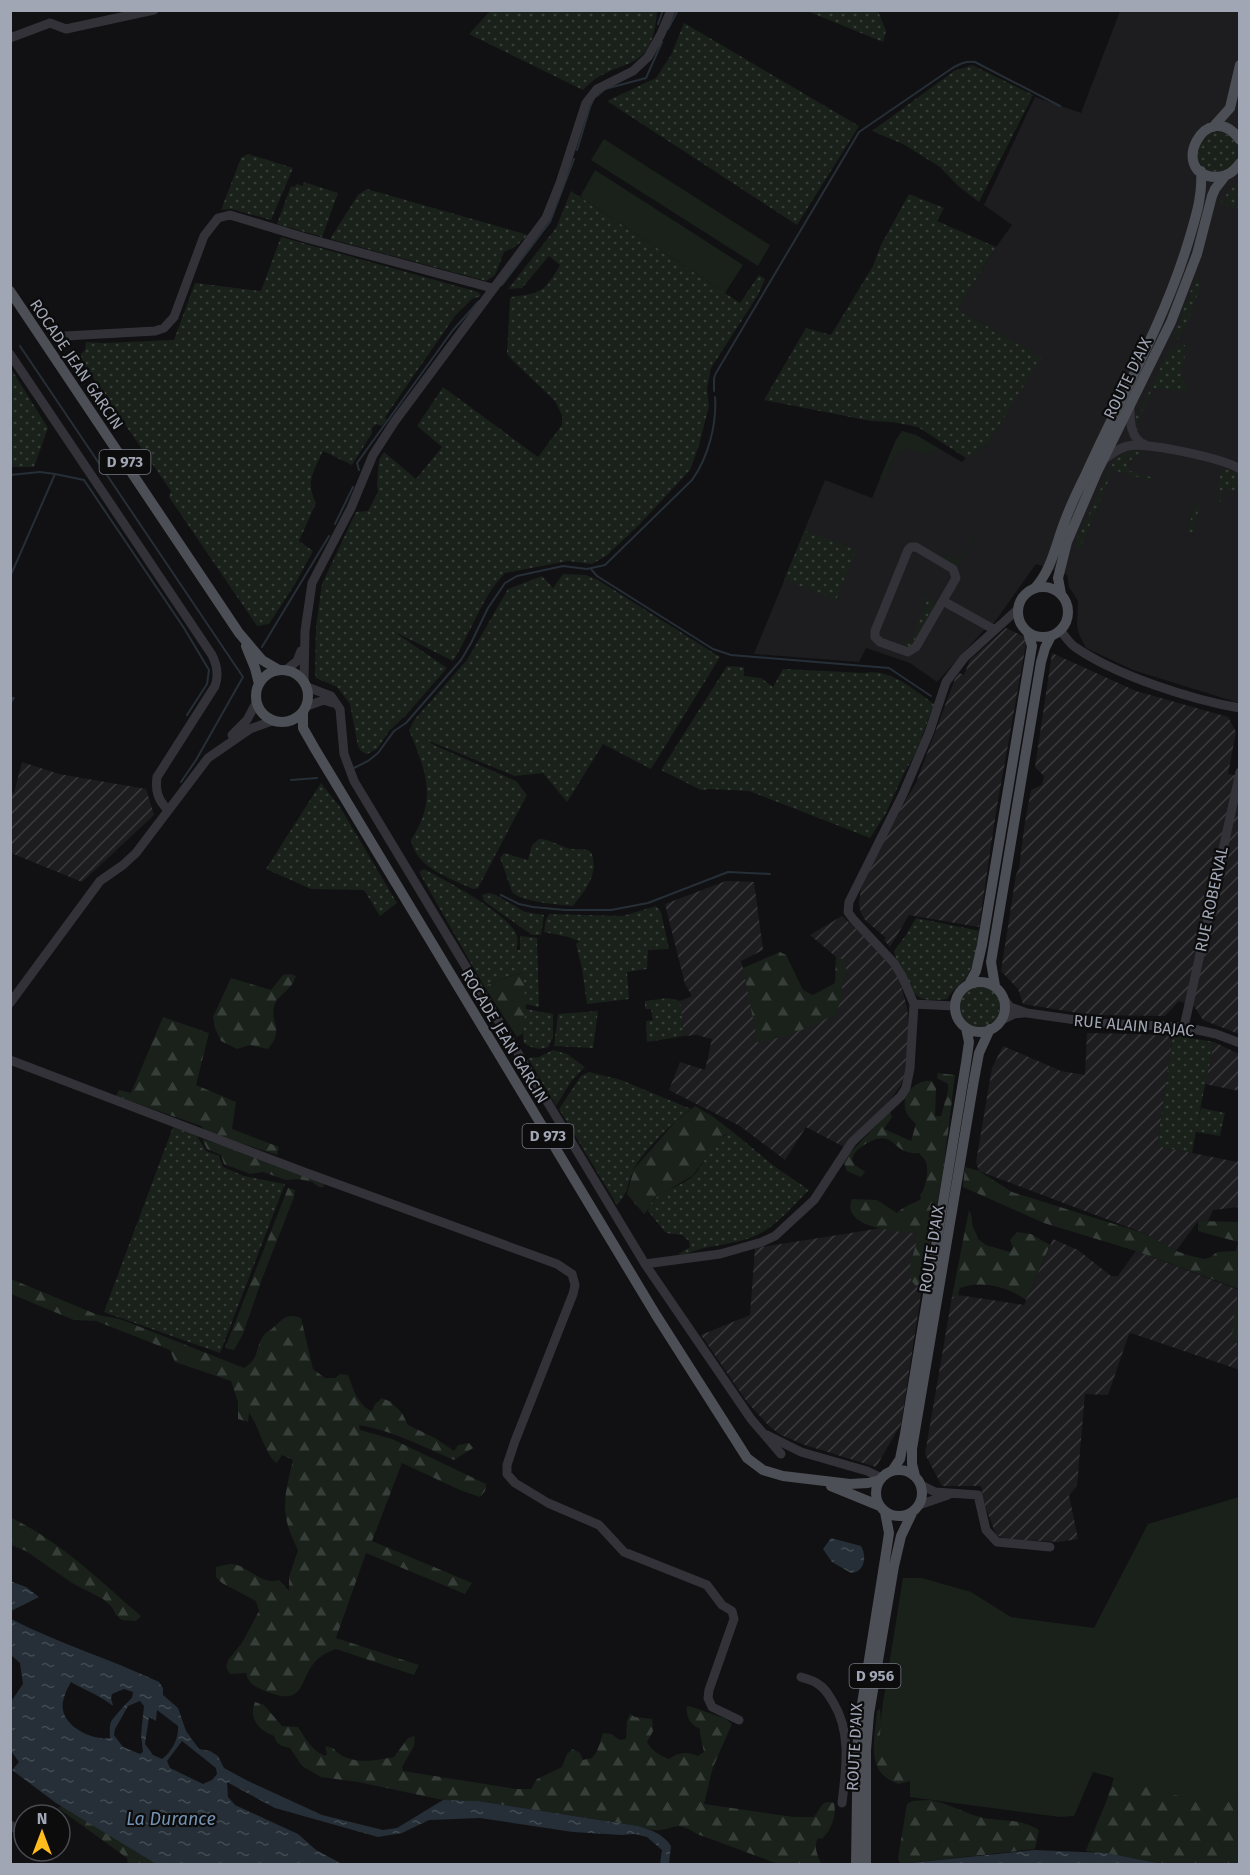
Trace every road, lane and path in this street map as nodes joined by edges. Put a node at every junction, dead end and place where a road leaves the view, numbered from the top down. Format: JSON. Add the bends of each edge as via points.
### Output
{"nodes":[{"id":1,"x":154,"y":10,"type":"edge"},
{"id":2,"x":671,"y":10,"type":"edge"},
{"id":3,"x":10,"y":38,"type":"edge"},
{"id":4,"x":1239,"y":65,"type":"edge"},
{"id":5,"x":1230,"y":108,"type":"junction"},
{"id":6,"x":1213,"y":127,"type":"junction"},
{"id":7,"x":1238,"y":138,"type":"edge"},
{"id":8,"x":1234,"y":170,"type":"edge"},
{"id":9,"x":1201,"y":171,"type":"junction"},
{"id":10,"x":492,"y":288,"type":"junction"},
{"id":11,"x":10,"y":291,"type":"edge"},
{"id":12,"x":65,"y":336,"type":"dead end"},
{"id":13,"x":10,"y":354,"type":"edge"},
{"id":14,"x":1130,"y":404,"type":"junction"},
{"id":15,"x":1149,"y":446,"type":"junction"},
{"id":16,"x":1103,"y":460,"type":"junction"},
{"id":17,"x":1239,"y":469,"type":"edge"},
{"id":18,"x":1035,"y":588,"type":"junction"},
{"id":19,"x":1061,"y":594,"type":"junction"},
{"id":20,"x":943,"y":601,"type":"junction"},
{"id":21,"x":1017,"y":609,"type":"junction"},
{"id":22,"x":995,"y":630,"type":"junction"},
{"id":23,"x":305,"y":631,"type":"junction"},
{"id":24,"x":239,"y":633,"type":"junction"},
{"id":25,"x":1028,"y":633,"type":"junction"},
{"id":26,"x":1056,"y":633,"type":"junction"},
{"id":27,"x":283,"y":670,"type":"junction"},
{"id":28,"x":259,"y":684,"type":"junction"},
{"id":29,"x":305,"y":684,"type":"junction"},
{"id":30,"x":256,"y":703,"type":"junction"},
{"id":31,"x":1239,"y":708,"type":"edge"},
{"id":32,"x":305,"y":709,"type":"junction"},
{"id":33,"x":340,"y":709,"type":"junction"},
{"id":34,"x":276,"y":722,"type":"junction"},
{"id":35,"x":220,"y":748,"type":"junction"},
{"id":36,"x":315,"y":749,"type":"junction"},
{"id":37,"x":1239,"y":772,"type":"edge"},
{"id":38,"x":168,"y":810,"type":"junction"},
{"id":39,"x":969,"y":984,"type":"junction"},
{"id":40,"x":995,"y":986,"type":"junction"},
{"id":41,"x":1004,"y":999,"type":"junction"},
{"id":42,"x":10,"y":1003,"type":"edge"},
{"id":43,"x":914,"y":1005,"type":"junction"},
{"id":44,"x":954,"y":1006,"type":"junction"},
{"id":45,"x":1027,"y":1013,"type":"junction"},
{"id":46,"x":1000,"y":1021,"type":"junction"},
{"id":47,"x":1184,"y":1027,"type":"junction"},
{"id":48,"x":966,"y":1028,"type":"junction"},
{"id":49,"x":990,"y":1029,"type":"junction"},
{"id":50,"x":1239,"y":1043,"type":"edge"},
{"id":51,"x":10,"y":1060,"type":"edge"},
{"id":52,"x":645,"y":1264,"type":"junction"},
{"id":53,"x":762,"y":1433,"type":"junction"},
{"id":54,"x":781,"y":1454,"type":"dead end"},
{"id":55,"x":892,"y":1471,"type":"junction"},
{"id":56,"x":814,"y":1479,"type":"junction"},
{"id":57,"x":881,"y":1479,"type":"junction"},
{"id":58,"x":918,"y":1481,"type":"junction"},
{"id":59,"x":950,"y":1495,"type":"junction"},
{"id":60,"x":882,"y":1509,"type":"junction"},
{"id":61,"x":915,"y":1509,"type":"junction"},
{"id":62,"x":1050,"y":1547,"type":"dead end"},
{"id":63,"x":801,"y":1677,"type":"dead end"},
{"id":64,"x":739,"y":1720,"type":"dead end"},
{"id":65,"x":842,"y":1803,"type":"dead end"},
{"id":66,"x":862,"y":1844,"type":"junction"},
{"id":67,"x":856,"y":1864,"type":"edge"},
{"id":68,"x":866,"y":1864,"type":"edge"}],
"edges":[{"from":1,"to":3,"type":"street","via":[[66,29],[50,23]]},
{"from":2,"to":10,"type":"street","via":[[648,57],[633,71],[604,84],[586,103],[546,218]]},
{"from":4,"to":5,"type":"main road"},
{"from":5,"to":6,"type":"main road","name":"ROUTE D'AIX"},
{"from":5,"to":7,"type":"main road"},
{"from":6,"to":7,"type":"main road","via":[[1221,127]]},
{"from":6,"to":9,"type":"main road","name":"ROUTE D'AIX","via":[[1198,135],[1193,146],[1193,158]]},
{"from":8,"to":9,"type":"main road","via":[[1208,176]]},
{"from":8,"to":14,"type":"main road","name":"ROUTE D'AIX","via":[[1215,189],[1172,322]]},
{"from":9,"to":18,"type":"main road","name":"ROUTE D'AIX","via":[[1199,207],[1165,310],[1085,475],[1047,571]]},
{"from":10,"to":12,"type":"street","via":[[237,216],[223,216],[204,236],[169,324],[155,331]]},
{"from":10,"to":23,"type":"street","via":[[373,455],[312,583]]},
{"from":11,"to":24,"type":"main road","name":"ROCADE JEAN GARCIN","number":"D 973"},
{"from":13,"to":38,"type":"street","via":[[216,664],[215,686],[157,777],[158,797]]},
{"from":14,"to":15,"type":"street","via":[[1133,433],[1141,444]]},
{"from":14,"to":16,"type":"main road","name":"ROUTE D'AIX"},
{"from":15,"to":16,"type":"street","via":[[1123,447]]},
{"from":15,"to":17,"type":"street"},
{"from":16,"to":19,"type":"main road","name":"ROUTE D'AIX","via":[[1064,552],[1058,578]]},
{"from":18,"to":19,"type":"main road","via":[[1045,587]]},
{"from":18,"to":21,"type":"main road","via":[[1027,592]]},
{"from":19,"to":26,"type":"main road","via":[[1068,615]]},
{"from":20,"to":20,"type":"street","via":[[956,574],[911,547],[875,637],[900,650],[912,651]]},
{"from":20,"to":22,"type":"street"},
{"from":21,"to":22,"type":"street"},
{"from":21,"to":25,"type":"main road"},
{"from":22,"to":43,"type":"street","via":[[964,658],[946,682],[903,794],[849,902],[848,912],[894,963]]},
{"from":23,"to":27,"type":"street","via":[[299,658]]},
{"from":23,"to":29,"type":"street"},
{"from":24,"to":27,"type":"main road","name":"ROCADE JEAN GARCIN","number":"D 973","via":[[262,660]]},
{"from":24,"to":28,"type":"main road","name":"ROCADE JEAN GARCIN","number":"D 973"},
{"from":25,"to":26,"type":"main road","via":[[1043,637]]},
{"from":25,"to":39,"type":"main road","via":[[1032,646],[988,910],[976,971]]},
{"from":26,"to":31,"type":"street","via":[[1077,649],[1136,678]]},
{"from":26,"to":40,"type":"main road","via":[[1041,662],[991,958]]},
{"from":27,"to":28,"type":"main road","via":[[267,675]]},
{"from":27,"to":29,"type":"main road","via":[[293,672]]},
{"from":28,"to":30,"type":"main road"},
{"from":29,"to":32,"type":"main road"},
{"from":29,"to":33,"type":"street","via":[[331,696]]},
{"from":30,"to":34,"type":"main road"},
{"from":30,"to":35,"type":"street","via":[[244,724]]},
{"from":32,"to":33,"type":"street","via":[[324,700]]},
{"from":32,"to":34,"type":"main road","via":[[297,719]]},
{"from":32,"to":36,"type":"main road","name":"ROCADE JEAN GARCIN","number":"D 973","via":[[303,728]]},
{"from":33,"to":52,"type":"street","name":"ROCADE JEAN GARCIN","number":"D 973","via":[[344,754],[351,776]]},
{"from":34,"to":35,"type":"street","via":[[250,729]]},
{"from":34,"to":36,"type":"main road","name":"ROCADE JEAN GARCIN","number":"D 973","via":[[299,731]]},
{"from":35,"to":38,"type":"street","via":[[202,764]]},
{"from":36,"to":56,"type":"main road","name":"ROCADE JEAN GARCIN","number":"D 973","via":[[741,1451],[753,1464],[772,1474]]},
{"from":37,"to":47,"type":"street","name":"RUE ROBERVAL"},
{"from":38,"to":42,"type":"street","via":[[128,861],[100,881]]},
{"from":39,"to":40,"type":"main road","via":[[978,981]]},
{"from":39,"to":44,"type":"main road","via":[[961,989]]},
{"from":40,"to":41,"type":"main road"},
{"from":41,"to":45,"type":"street","via":[[1010,1007]]},
{"from":41,"to":46,"type":"main road"},
{"from":43,"to":44,"type":"street"},
{"from":43,"to":52,"type":"street","via":[[906,1088],[852,1142],[821,1192],[804,1211],[762,1242],[720,1254]]},
{"from":44,"to":48,"type":"main road","via":[[957,1018]]},
{"from":45,"to":46,"type":"street"},
{"from":45,"to":47,"type":"street","name":"RUE ALAIN BAJAC","via":[[1097,1023]]},
{"from":46,"to":49,"type":"main road"},
{"from":47,"to":50,"type":"street","name":"RUE ALAIN BAJAC"},
{"from":48,"to":49,"type":"main road","via":[[978,1032]]},
{"from":48,"to":55,"type":"main road","name":"ROUTE D'AIX","via":[[966,1063],[905,1434],[900,1459]]},
{"from":49,"to":58,"type":"main road","name":"ROUTE D'AIX","via":[[974,1080],[912,1449]]},
{"from":51,"to":64,"type":"street","via":[[557,1264],[572,1274],[573,1294],[515,1441],[507,1474],[548,1503],[598,1524],[624,1552],[710,1587],[732,1611],[734,1619],[708,1698],[712,1707]]},
{"from":52,"to":53,"type":"street","name":"ROCADE JEAN GARCIN","number":"D 973"},
{"from":53,"to":54,"type":"street","name":"ROCADE JEAN GARCIN","number":"D 973"},
{"from":53,"to":57,"type":"street","via":[[801,1452],[867,1471]]},
{"from":55,"to":57,"type":"main road"},
{"from":55,"to":58,"type":"main road","via":[[904,1471]]},
{"from":56,"to":57,"type":"main road","name":"ROCADE JEAN GARCIN","number":"D 973","via":[[850,1484]]},
{"from":56,"to":60,"type":"main road","name":"ROCADE JEAN GARCIN","number":"D 973"},
{"from":57,"to":60,"type":"main road","via":[[876,1496]]},
{"from":58,"to":59,"type":"street","via":[[931,1491]]},
{"from":58,"to":61,"type":"main road","via":[[922,1496]]},
{"from":59,"to":61,"type":"street"},
{"from":59,"to":62,"type":"street","via":[[978,1495],[986,1530],[997,1542]]},
{"from":60,"to":61,"type":"main road","via":[[901,1517]]},
{"from":60,"to":66,"type":"main road","name":"ROUTE D'AIX","number":"D 956","via":[[889,1533],[858,1729]]},
{"from":61,"to":66,"type":"main road","name":"ROUTE D'AIX","number":"D 956","via":[[901,1536],[894,1566],[869,1714]]},
{"from":63,"to":65,"type":"street","via":[[818,1683],[826,1691],[844,1726],[848,1755]]},
{"from":66,"to":67,"type":"main road","number":"D 956"},
{"from":66,"to":68,"type":"main road","number":"D 956"}]}
